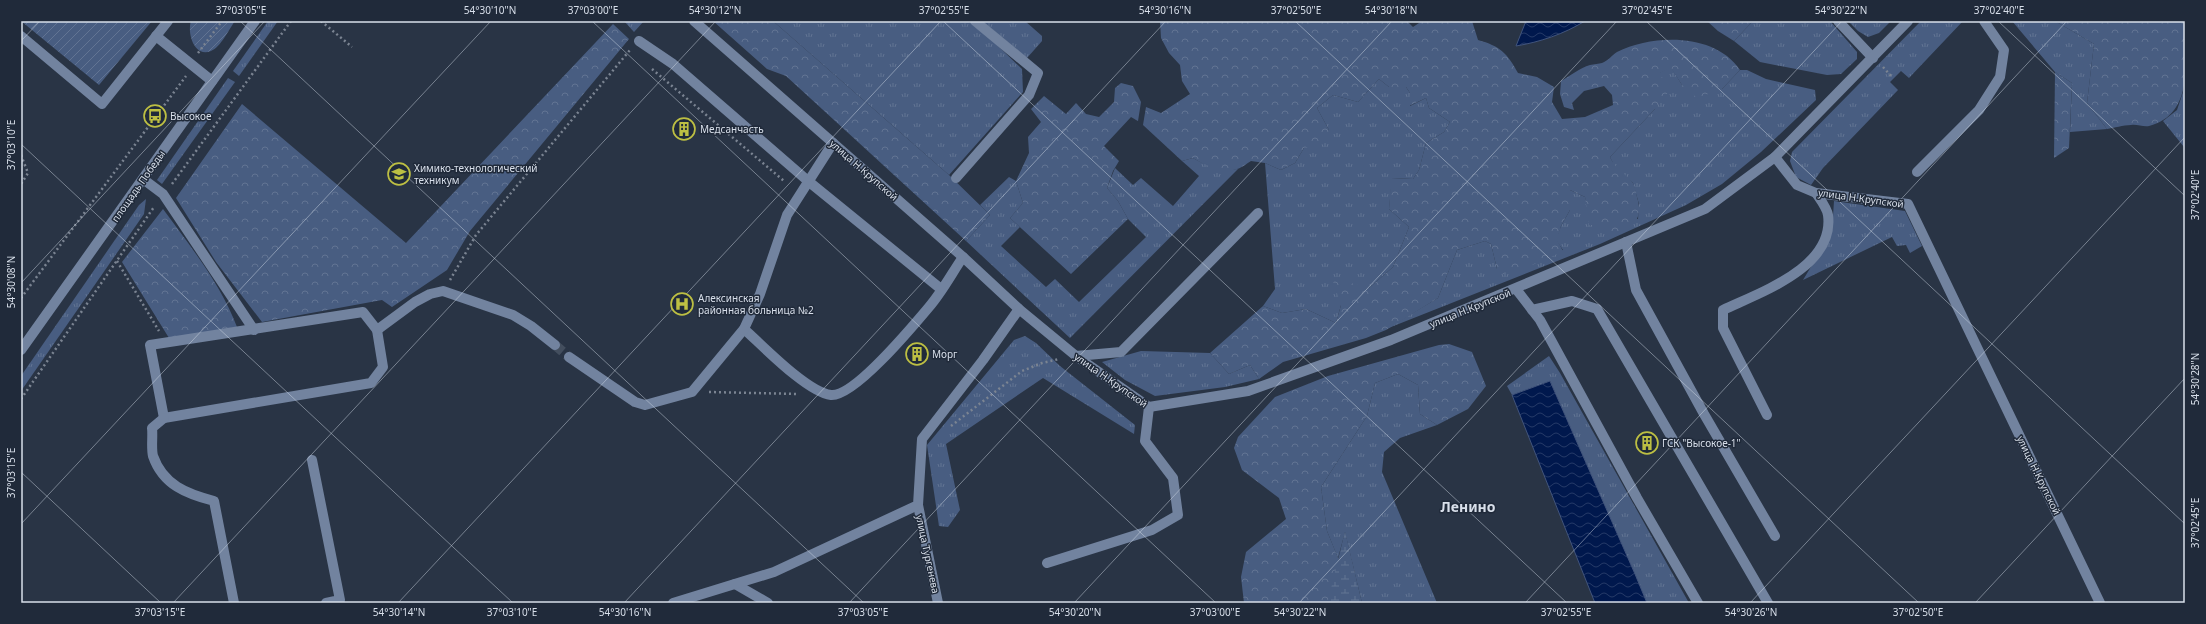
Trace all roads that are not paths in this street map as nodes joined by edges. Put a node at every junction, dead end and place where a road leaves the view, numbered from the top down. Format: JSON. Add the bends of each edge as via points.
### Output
{"nodes":[{"id":1,"x":168,"y":21,"type":"edge"},
{"id":2,"x":255,"y":21,"type":"edge"},
{"id":3,"x":694,"y":21,"type":"edge"},
{"id":4,"x":974,"y":21,"type":"edge"},
{"id":5,"x":1838,"y":21,"type":"edge"},
{"id":6,"x":1908,"y":21,"type":"edge"},
{"id":7,"x":1984,"y":21,"type":"edge"},
{"id":8,"x":21,"y":36,"type":"edge"},
{"id":9,"x":156,"y":36,"type":"junction"},
{"id":10,"x":639,"y":41,"type":"road end"},
{"id":11,"x":1873,"y":58,"type":"junction"},
{"id":12,"x":212,"y":82,"type":"junction"},
{"id":13,"x":833,"y":143,"type":"junction"},
{"id":14,"x":1775,"y":157,"type":"junction"},
{"id":15,"x":1917,"y":172,"type":"dead end"},
{"id":16,"x":956,"y":178,"type":"dead end"},
{"id":17,"x":143,"y":179,"type":"junction"},
{"id":18,"x":808,"y":181,"type":"junction"},
{"id":19,"x":1816,"y":192,"type":"junction"},
{"id":20,"x":1258,"y":213,"type":"dead end"},
{"id":21,"x":1626,"y":242,"type":"junction"},
{"id":22,"x":964,"y":257,"type":"junction"},
{"id":23,"x":941,"y":289,"type":"junction"},
{"id":24,"x":1516,"y":289,"type":"junction"},
{"id":25,"x":1019,"y":308,"type":"junction"},
{"id":26,"x":1532,"y":310,"type":"junction"},
{"id":27,"x":744,"y":329,"type":"junction"},
{"id":28,"x":254,"y":330,"type":"junction"},
{"id":29,"x":377,"y":330,"type":"junction"},
{"id":30,"x":554,"y":345,"type":"tunnel mouth"},
{"id":31,"x":21,"y":350,"type":"edge"},
{"id":32,"x":1076,"y":356,"type":"junction"},
{"id":33,"x":569,"y":357,"type":"tunnel mouth"},
{"id":34,"x":1149,"y":408,"type":"junction"},
{"id":35,"x":1767,"y":415,"type":"dead end"},
{"id":36,"x":164,"y":418,"type":"junction"},
{"id":37,"x":312,"y":460,"type":"dead end"},
{"id":38,"x":918,"y":505,"type":"junction"},
{"id":39,"x":1775,"y":536,"type":"dead end"},
{"id":40,"x":1047,"y":563,"type":"dead end"},
{"id":41,"x":735,"y":584,"type":"junction"},
{"id":42,"x":234,"y":603,"type":"edge"},
{"id":43,"x":326,"y":603,"type":"edge"},
{"id":44,"x":673,"y":603,"type":"edge"},
{"id":45,"x":768,"y":603,"type":"edge"},
{"id":46,"x":938,"y":603,"type":"edge"},
{"id":47,"x":1698,"y":603,"type":"edge"},
{"id":48,"x":1768,"y":603,"type":"edge"},
{"id":49,"x":2100,"y":603,"type":"edge"}],
"edges":[{"from":1,"to":9,"type":"street"},
{"from":2,"to":12,"type":"street","name":"площадь Победы"},
{"from":3,"to":13,"type":"street","name":"улица Н.Крупской"},
{"from":4,"to":16,"type":"street","via":[[1038,73],[1029,95]]},
{"from":5,"to":11,"type":"street"},
{"from":6,"to":11,"type":"street"},
{"from":7,"to":15,"type":"street","via":[[2004,50],[2000,77],[1979,110]]},
{"from":8,"to":9,"type":"street","via":[[102,104]]},
{"from":9,"to":12,"type":"street"},
{"from":10,"to":18,"type":"street","via":[[674,64]]},
{"from":11,"to":14,"type":"street"},
{"from":12,"to":17,"type":"street","name":"площадь Победы"},
{"from":13,"to":18,"type":"street"},
{"from":13,"to":22,"type":"street","name":"улица Н.Крупской"},
{"from":14,"to":19,"type":"street","name":"улица Н.Крупской","via":[[1797,185]]},
{"from":14,"to":21,"type":"street","name":"улица Н.Крупской","via":[[1705,209]]},
{"from":17,"to":28,"type":"street","via":[[163,194]]},
{"from":17,"to":31,"type":"street","name":"площадь Победы"},
{"from":18,"to":23,"type":"street"},
{"from":18,"to":27,"type":"street","via":[[787,215],[760,294]]},
{"from":19,"to":35,"type":"street","via":[[1828,214],[1825,239],[1816,255],[1790,277],[1724,310],[1723,328]]},
{"from":19,"to":49,"type":"street","name":"улица Н.Крупской","via":[[1908,204]]},
{"from":20,"to":32,"type":"street","via":[[1121,352]]},
{"from":21,"to":24,"type":"street","name":"улица Н.Крупской"},
{"from":21,"to":39,"type":"street","via":[[1636,290]]},
{"from":22,"to":23,"type":"street"},
{"from":22,"to":25,"type":"street","name":"улица Н.Крупской"},
{"from":23,"to":27,"type":"street","via":[[930,307],[865,377],[843,393],[832,395],[818,391],[805,383]]},
{"from":24,"to":26,"type":"street"},
{"from":24,"to":34,"type":"street","name":"улица Н.Крупской","via":[[1391,340],[1248,391]]},
{"from":25,"to":32,"type":"street","name":"улица Н.Крупской"},
{"from":25,"to":38,"type":"street","name":"улица Тургенева","via":[[983,360],[922,439]]},
{"from":26,"to":47,"type":"street","via":[[1540,320],[1633,491]]},
{"from":26,"to":48,"type":"street","via":[[1572,301],[1597,309]]},
{"from":27,"to":33,"type":"street","via":[[692,392],[645,405],[635,402]]},
{"from":28,"to":29,"type":"street","via":[[363,312]]},
{"from":28,"to":36,"type":"street","via":[[150,345]]},
{"from":29,"to":30,"type":"street","via":[[414,302],[443,291],[512,315],[531,326]]},
{"from":29,"to":36,"type":"street","via":[[383,367],[371,383]]},
{"from":32,"to":34,"type":"street","name":"улица Н.Крупской"},
{"from":34,"to":40,"type":"street","via":[[1145,441],[1173,478],[1178,515],[1152,530]]},
{"from":36,"to":42,"type":"street","via":[[152,428],[153,454],[165,477],[175,486],[192,495],[214,501]]},
{"from":37,"to":43,"type":"street","via":[[340,600]]},
{"from":38,"to":41,"type":"street","via":[[774,572]]},
{"from":38,"to":46,"type":"street","name":"улица Тургенева"},
{"from":41,"to":44,"type":"street"},
{"from":41,"to":45,"type":"street"}]}
